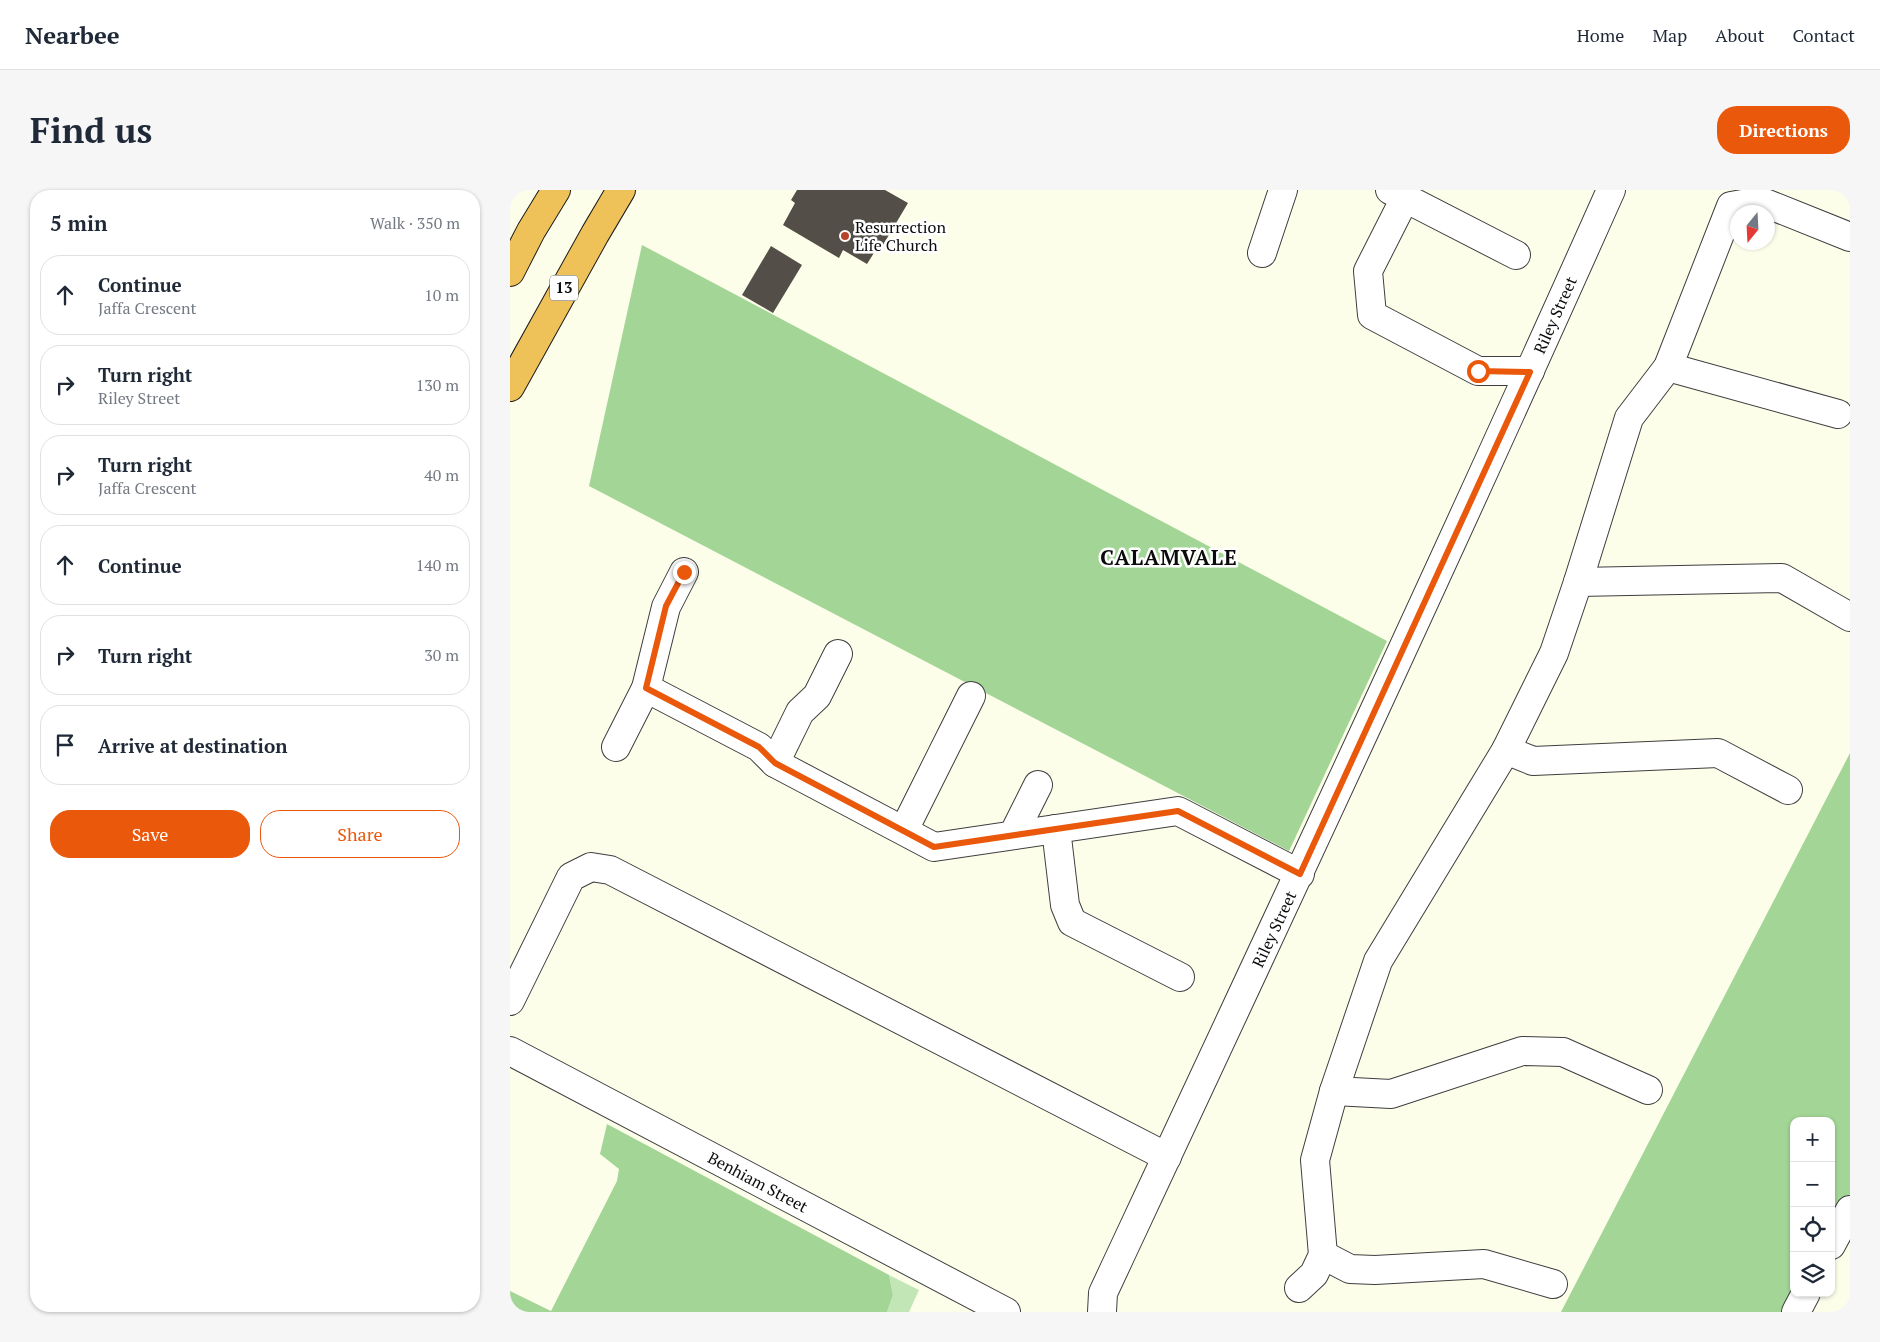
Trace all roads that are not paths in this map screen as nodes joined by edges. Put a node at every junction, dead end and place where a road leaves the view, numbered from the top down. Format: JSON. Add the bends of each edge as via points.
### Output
{"nodes":[{"id":1,"x":556,"y":190,"type":"edge"},
{"id":2,"x":621,"y":190,"type":"edge"},
{"id":3,"x":1284,"y":190,"type":"edge"},
{"id":4,"x":1611,"y":190,"type":"edge"},
{"id":5,"x":1398,"y":194,"type":"edge"},
{"id":6,"x":1850,"y":237,"type":"edge"},
{"id":7,"x":1262,"y":253,"type":"dead end"},
{"id":8,"x":1516,"y":255,"type":"dead end"},
{"id":9,"x":510,"y":272,"type":"edge"},
{"id":10,"x":1668,"y":367,"type":"junction"},
{"id":11,"x":1530,"y":372,"type":"junction"},
{"id":12,"x":510,"y":387,"type":"edge"},
{"id":13,"x":1838,"y":414,"type":"dead end"},
{"id":14,"x":684,"y":572,"type":"dead end"},
{"id":15,"x":1578,"y":582,"type":"junction"},
{"id":16,"x":1850,"y":617,"type":"edge"},
{"id":17,"x":838,"y":654,"type":"dead end"},
{"id":18,"x":646,"y":688,"type":"junction"},
{"id":19,"x":972,"y":696,"type":"dead end"},
{"id":20,"x":616,"y":747,"type":"dead end"},
{"id":21,"x":1506,"y":750,"type":"junction"},
{"id":22,"x":775,"y":763,"type":"junction"},
{"id":23,"x":1038,"y":785,"type":"dead end"},
{"id":24,"x":1788,"y":790,"type":"dead end"},
{"id":25,"x":1056,"y":829,"type":"junction"},
{"id":26,"x":904,"y":830,"type":"junction"},
{"id":27,"x":1013,"y":835,"type":"junction"},
{"id":28,"x":1300,"y":874,"type":"junction"},
{"id":29,"x":1180,"y":977,"type":"dead end"},
{"id":30,"x":510,"y":1000,"type":"edge"},
{"id":31,"x":510,"y":1051,"type":"edge"},
{"id":32,"x":1648,"y":1090,"type":"dead end"},
{"id":33,"x":1334,"y":1091,"type":"junction"},
{"id":34,"x":1166,"y":1157,"type":"junction"},
{"id":35,"x":1850,"y":1210,"type":"edge"},
{"id":36,"x":1835,"y":1238,"type":"edge"},
{"id":37,"x":1324,"y":1255,"type":"junction"},
{"id":38,"x":1554,"y":1284,"type":"dead end"},
{"id":39,"x":1299,"y":1288,"type":"dead end"},
{"id":40,"x":1804,"y":1297,"type":"edge"},
{"id":41,"x":1006,"y":1312,"type":"edge"},
{"id":42,"x":1102,"y":1312,"type":"edge"},
{"id":43,"x":1796,"y":1312,"type":"edge"}],
"edges":[{"from":1,"to":9,"type":"highway"},
{"from":2,"to":12,"type":"highway","number":"13"},
{"from":3,"to":7,"type":"street"},
{"from":4,"to":11,"type":"street","name":"Riley Street"},
{"from":5,"to":8,"type":"street"},
{"from":5,"to":11,"type":"street","via":[[1368,271],[1372,315],[1478,371]]},
{"from":6,"to":10,"type":"street","via":[[1760,201],[1731,206]]},
{"from":10,"to":13,"type":"street"},
{"from":10,"to":15,"type":"street","via":[[1629,418]]},
{"from":11,"to":28,"type":"street","name":"Riley Street"},
{"from":14,"to":18,"type":"street","via":[[666,606]]},
{"from":15,"to":16,"type":"street","via":[[1782,578]]},
{"from":15,"to":21,"type":"street","via":[[1554,653]]},
{"from":17,"to":22,"type":"street","via":[[818,696],[800,712]]},
{"from":18,"to":20,"type":"street"},
{"from":18,"to":22,"type":"street","via":[[759,747]]},
{"from":19,"to":26,"type":"street"},
{"from":21,"to":24,"type":"street","via":[[1533,761],[1718,753]]},
{"from":21,"to":33,"type":"street","via":[[1378,961]]},
{"from":22,"to":26,"type":"street"},
{"from":23,"to":27,"type":"street"},
{"from":25,"to":27,"type":"street"},
{"from":25,"to":28,"type":"street","via":[[1178,811]]},
{"from":25,"to":29,"type":"street","via":[[1066,905],[1072,922]]},
{"from":26,"to":27,"type":"street","via":[[934,847]]},
{"from":28,"to":34,"type":"street","name":"Riley Street"},
{"from":30,"to":34,"type":"street","via":[[571,877],[591,867],[610,870]]},
{"from":31,"to":41,"type":"street","name":"Benhiam Street"},
{"from":32,"to":33,"type":"street","via":[[1563,1052],[1522,1050],[1391,1094]]},
{"from":33,"to":37,"type":"street","via":[[1315,1160]]},
{"from":34,"to":42,"type":"street","name":"Riley Street","via":[[1102,1293]]},
{"from":35,"to":36,"type":"street"},
{"from":37,"to":38,"type":"street","via":[[1350,1269],[1484,1264]]},
{"from":37,"to":39,"type":"street","via":[[1314,1274]]},
{"from":40,"to":43,"type":"street"}]}
